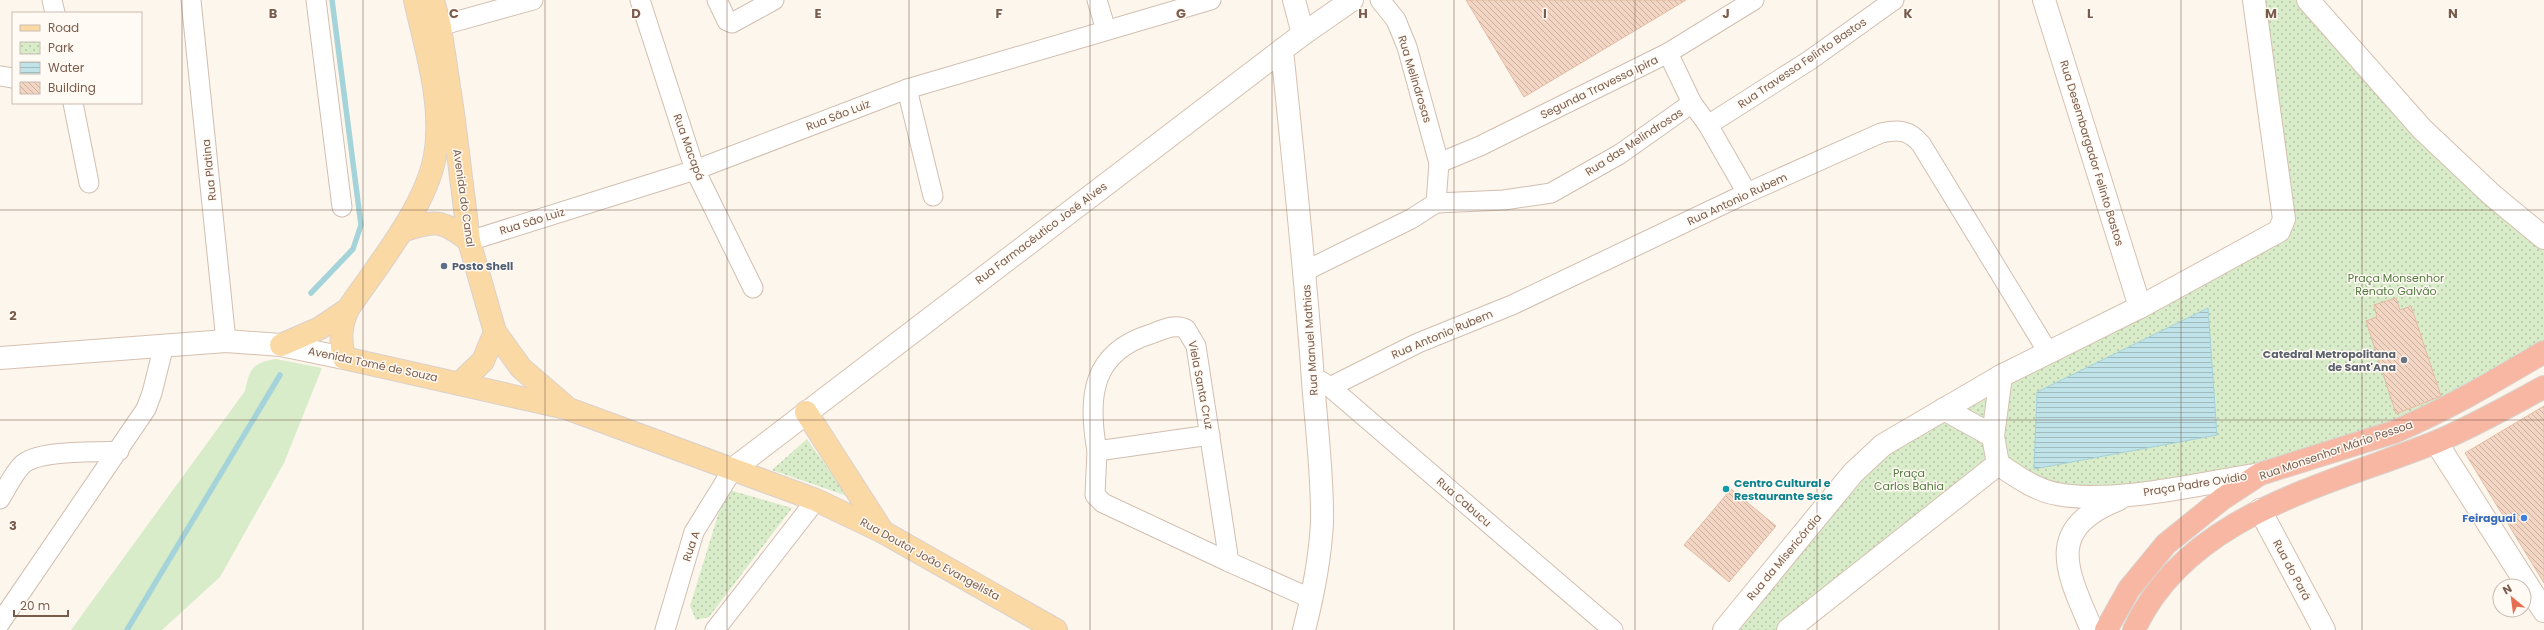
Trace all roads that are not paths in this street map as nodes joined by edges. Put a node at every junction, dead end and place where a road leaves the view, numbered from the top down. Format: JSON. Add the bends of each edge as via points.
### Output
{"nodes":[{"id":1,"x":52,"y":0,"type":"edge"},
{"id":2,"x":191,"y":0,"type":"edge"},
{"id":3,"x":316,"y":0,"type":"edge"},
{"id":4,"x":415,"y":0,"type":"edge"},
{"id":5,"x":433,"y":0,"type":"edge"},
{"id":6,"x":533,"y":0,"type":"edge"},
{"id":7,"x":640,"y":0,"type":"edge"},
{"id":8,"x":717,"y":0,"type":"edge"},
{"id":9,"x":774,"y":0,"type":"edge"},
{"id":10,"x":1097,"y":0,"type":"edge"},
{"id":11,"x":1211,"y":0,"type":"edge"},
{"id":12,"x":1294,"y":0,"type":"edge"},
{"id":13,"x":1352,"y":0,"type":"edge"},
{"id":14,"x":1380,"y":0,"type":"edge"},
{"id":15,"x":1754,"y":0,"type":"edge"},
{"id":16,"x":1894,"y":0,"type":"edge"},
{"id":17,"x":2044,"y":0,"type":"edge"},
{"id":18,"x":2254,"y":0,"type":"edge"},
{"id":19,"x":2308,"y":0,"type":"edge"},
{"id":20,"x":55,"y":12,"type":"edge"},
{"id":21,"x":431,"y":29,"type":"junction"},
{"id":22,"x":1106,"y":30,"type":"junction"},
{"id":23,"x":1302,"y":34,"type":"junction"},
{"id":24,"x":1282,"y":50,"type":"junction"},
{"id":25,"x":1668,"y":53,"type":"junction"},
{"id":26,"x":0,"y":76,"type":"edge"},
{"id":27,"x":12,"y":78,"type":"edge"},
{"id":28,"x":907,"y":89,"type":"junction"},
{"id":29,"x":1692,"y":103,"type":"junction"},
{"id":30,"x":73,"y":104,"type":"edge"},
{"id":31,"x":1708,"y":125,"type":"junction"},
{"id":32,"x":1439,"y":163,"type":"junction"},
{"id":33,"x":695,"y":170,"type":"junction"},
{"id":34,"x":89,"y":183,"type":"dead end"},
{"id":35,"x":1747,"y":193,"type":"junction"},
{"id":36,"x":933,"y":196,"type":"dead end"},
{"id":37,"x":1436,"y":203,"type":"junction"},
{"id":38,"x":342,"y":207,"type":"dead end"},
{"id":39,"x":402,"y":231,"type":"junction"},
{"id":40,"x":2544,"y":238,"type":"edge"},
{"id":41,"x":469,"y":241,"type":"junction"},
{"id":42,"x":1305,"y":271,"type":"junction"},
{"id":43,"x":753,"y":288,"type":"dead end"},
{"id":44,"x":2140,"y":307,"type":"junction"},
{"id":45,"x":348,"y":309,"type":"junction"},
{"id":46,"x":494,"y":332,"type":"junction"},
{"id":47,"x":226,"y":340,"type":"junction"},
{"id":48,"x":164,"y":345,"type":"junction"},
{"id":49,"x":281,"y":345,"type":"junction"},
{"id":50,"x":2048,"y":352,"type":"junction"},
{"id":51,"x":2544,"y":352,"type":"edge"},
{"id":52,"x":0,"y":358,"type":"edge"},
{"id":53,"x":344,"y":358,"type":"junction"},
{"id":54,"x":2001,"y":376,"type":"junction"},
{"id":55,"x":1321,"y":382,"type":"junction"},
{"id":56,"x":460,"y":383,"type":"junction"},
{"id":57,"x":2544,"y":387,"type":"edge"},
{"id":58,"x":566,"y":408,"type":"junction"},
{"id":59,"x":1944,"y":409,"type":"junction"},
{"id":60,"x":806,"y":412,"type":"junction"},
{"id":61,"x":1210,"y":435,"type":"junction"},
{"id":62,"x":1993,"y":436,"type":"junction"},
{"id":63,"x":2436,"y":442,"type":"junction"},
{"id":64,"x":119,"y":451,"type":"junction"},
{"id":65,"x":1096,"y":451,"type":"junction"},
{"id":66,"x":1998,"y":464,"type":"junction"},
{"id":67,"x":733,"y":469,"type":"junction"},
{"id":68,"x":2260,"y":474,"type":"junction"},
{"id":69,"x":2129,"y":495,"type":"junction"},
{"id":70,"x":0,"y":499,"type":"edge"},
{"id":71,"x":816,"y":500,"type":"junction"},
{"id":72,"x":2260,"y":510,"type":"junction"},
{"id":73,"x":883,"y":532,"type":"junction"},
{"id":74,"x":1229,"y":562,"type":"junction"},
{"id":75,"x":1312,"y":599,"type":"junction"},
{"id":76,"x":2544,"y":611,"type":"edge"},
{"id":77,"x":0,"y":623,"type":"edge"},
{"id":78,"x":665,"y":630,"type":"edge"},
{"id":79,"x":715,"y":630,"type":"edge"},
{"id":80,"x":1056,"y":630,"type":"edge"},
{"id":81,"x":1304,"y":630,"type":"edge"},
{"id":82,"x":1613,"y":630,"type":"edge"},
{"id":83,"x":1724,"y":630,"type":"edge"},
{"id":84,"x":1788,"y":630,"type":"edge"},
{"id":85,"x":2092,"y":630,"type":"edge"},
{"id":86,"x":2106,"y":630,"type":"edge"},
{"id":87,"x":2134,"y":630,"type":"edge"},
{"id":88,"x":2324,"y":630,"type":"edge"}],
"edges":[{"from":1,"to":20,"type":"street"},
{"from":2,"to":47,"type":"street","name":"Rua Platina"},
{"from":3,"to":38,"type":"street"},
{"from":4,"to":21,"type":"main road","name":"Avenida do Canal"},
{"from":5,"to":21,"type":"main road","name":"Avenida do Canal"},
{"from":6,"to":21,"type":"street"},
{"from":7,"to":33,"type":"street","name":"Rua Macapá"},
{"from":8,"to":9,"type":"street","via":[[729,23],[736,22]]},
{"from":10,"to":22,"type":"street"},
{"from":11,"to":22,"type":"street","name":"Rua São Luiz"},
{"from":12,"to":23,"type":"street"},
{"from":13,"to":23,"type":"street","name":"Rua Farmacêutico José Alves"},
{"from":14,"to":32,"type":"street","name":"Rua Melindrosas","via":[[1396,20],[1407,47]]},
{"from":15,"to":25,"type":"street","name":"Segunda Travessa Ipira"},
{"from":16,"to":31,"type":"street","name":"Rua Travessa Felinto Bastos","via":[[1804,65]]},
{"from":17,"to":44,"type":"street","name":"Rua Desembargador Felinto Bastos"},
{"from":18,"to":44,"type":"street","via":[[2284,219],[2282,225],[2266,239]]},
{"from":19,"to":40,"type":"street","via":[[2422,129],[2492,195]]},
{"from":21,"to":39,"type":"main road","name":"Avenida do Canal","via":[[437,117],[435,157],[426,186]]},
{"from":21,"to":41,"type":"main road","name":"Avenida do Canal"},
{"from":22,"to":28,"type":"street","name":"Rua São Luiz"},
{"from":23,"to":24,"type":"street","name":"Rua Farmacêutico José Alves"},
{"from":24,"to":42,"type":"street","name":"Rua Manuel Mathias"},
{"from":24,"to":60,"type":"street","name":"Rua Farmacêutico José Alves"},
{"from":25,"to":29,"type":"street"},
{"from":25,"to":32,"type":"street","name":"Segunda Travessa Ipira","via":[[1480,146]]},
{"from":26,"to":27,"type":"street"},
{"from":28,"to":33,"type":"street","name":"Rua São Luiz"},
{"from":28,"to":36,"type":"street"},
{"from":29,"to":31,"type":"street"},
{"from":29,"to":37,"type":"street","name":"Rua das Melindrosas","via":[[1620,154],[1551,193],[1504,200]]},
{"from":30,"to":34,"type":"street"},
{"from":31,"to":35,"type":"street"},
{"from":32,"to":37,"type":"street"},
{"from":33,"to":41,"type":"street","name":"Rua São Luiz"},
{"from":33,"to":43,"type":"street","name":"Rua Macapá"},
{"from":35,"to":50,"type":"street","name":"Rua Antonio Rubem","via":[[1881,133],[1896,130],[1913,135],[1962,209]]},
{"from":35,"to":55,"type":"street","name":"Rua Antonio Rubem","via":[[1512,305]]},
{"from":37,"to":42,"type":"street","via":[[1411,219]]},
{"from":39,"to":41,"type":"main road","via":[[435,222],[446,224]]},
{"from":39,"to":45,"type":"main road","name":"Avenida do Canal"},
{"from":41,"to":46,"type":"main road","name":"Avenida do Canal"},
{"from":42,"to":55,"type":"street","name":"Rua Manuel Mathias"},
{"from":44,"to":50,"type":"street"},
{"from":45,"to":49,"type":"main road","via":[[320,328]]},
{"from":45,"to":53,"type":"main road","name":"Avenida do Canal","via":[[340,337]]},
{"from":46,"to":56,"type":"main road","via":[[483,361]]},
{"from":46,"to":58,"type":"main road","via":[[521,368]]},
{"from":47,"to":48,"type":"street","name":"Avenida Tomé de Souza"},
{"from":47,"to":49,"type":"street","name":"Avenida Tomé de Souza"},
{"from":48,"to":52,"type":"street","name":"Avenida Tomé de Souza"},
{"from":48,"to":64,"type":"street","via":[[150,401]]},
{"from":49,"to":53,"type":"street","name":"Avenida Tomé de Souza"},
{"from":50,"to":54,"type":"street"},
{"from":51,"to":68,"type":"highway","name":"Rua Monsenhor Mário Pessoa","via":[[2440,412],[2415,423]]},
{"from":53,"to":56,"type":"main road","name":"Avenida Tomé de Souza"},
{"from":54,"to":59,"type":"street","name":"Rua da Misericórdia"},
{"from":54,"to":62,"type":"street"},
{"from":55,"to":75,"type":"street","name":"Rua Manuel Mathias","via":[[1322,523]]},
{"from":55,"to":82,"type":"street","name":"Rua Cabucu"},
{"from":56,"to":58,"type":"main road","name":"Avenida Tomé de Souza"},
{"from":57,"to":63,"type":"highway"},
{"from":58,"to":67,"type":"main road","name":"Avenida Tomé de Souza"},
{"from":59,"to":62,"type":"street"},
{"from":59,"to":83,"type":"street","name":"Rua da Misericórdia","via":[[1883,445],[1853,473]]},
{"from":60,"to":67,"type":"street","name":"Rua Farmacêutico José Alves"},
{"from":60,"to":73,"type":"main road"},
{"from":61,"to":65,"type":"street","name":"Viela Santa Cruz"},
{"from":61,"to":65,"type":"street","name":"Viela Santa Cruz","via":[[1196,346],[1189,331],[1178,326],[1128,343],[1104,364],[1097,378],[1092,410]]},
{"from":61,"to":74,"type":"street","name":"Viela Santa Cruz"},
{"from":62,"to":66,"type":"street"},
{"from":63,"to":72,"type":"highway"},
{"from":63,"to":76,"type":"street"},
{"from":64,"to":70,"type":"street","via":[[49,455],[32,459],[21,466]]},
{"from":64,"to":77,"type":"street"},
{"from":65,"to":74,"type":"street","name":"Viela Santa Cruz","via":[[1095,495],[1100,501]]},
{"from":66,"to":69,"type":"street","via":[[2024,481],[2057,494],[2084,497]]},
{"from":66,"to":84,"type":"street"},
{"from":67,"to":71,"type":"main road","name":"Rua Doutor João Evangelista"},
{"from":67,"to":78,"type":"street","name":"Rua A","via":[[694,532]]},
{"from":68,"to":69,"type":"street","name":"Praça Padre Ovidio"},
{"from":68,"to":86,"type":"highway","name":"Rua Monsenhor Mário Pessoa","via":[[2201,514],[2166,544],[2129,589]]},
{"from":69,"to":85,"type":"street","via":[[2101,506],[2085,516],[2074,529],[2069,545],[2067,560],[2073,585]]},
{"from":71,"to":73,"type":"main road","name":"Rua Doutor João Evangelista"},
{"from":71,"to":79,"type":"street"},
{"from":72,"to":87,"type":"highway","via":[[2195,552],[2153,596]]},
{"from":72,"to":88,"type":"street","name":"Rua do Pará"},
{"from":73,"to":80,"type":"main road","name":"Rua Doutor João Evangelista"},
{"from":74,"to":75,"type":"street","name":"Viela Santa Cruz"},
{"from":75,"to":81,"type":"street","name":"Rua Manuel Mathias"}]}
